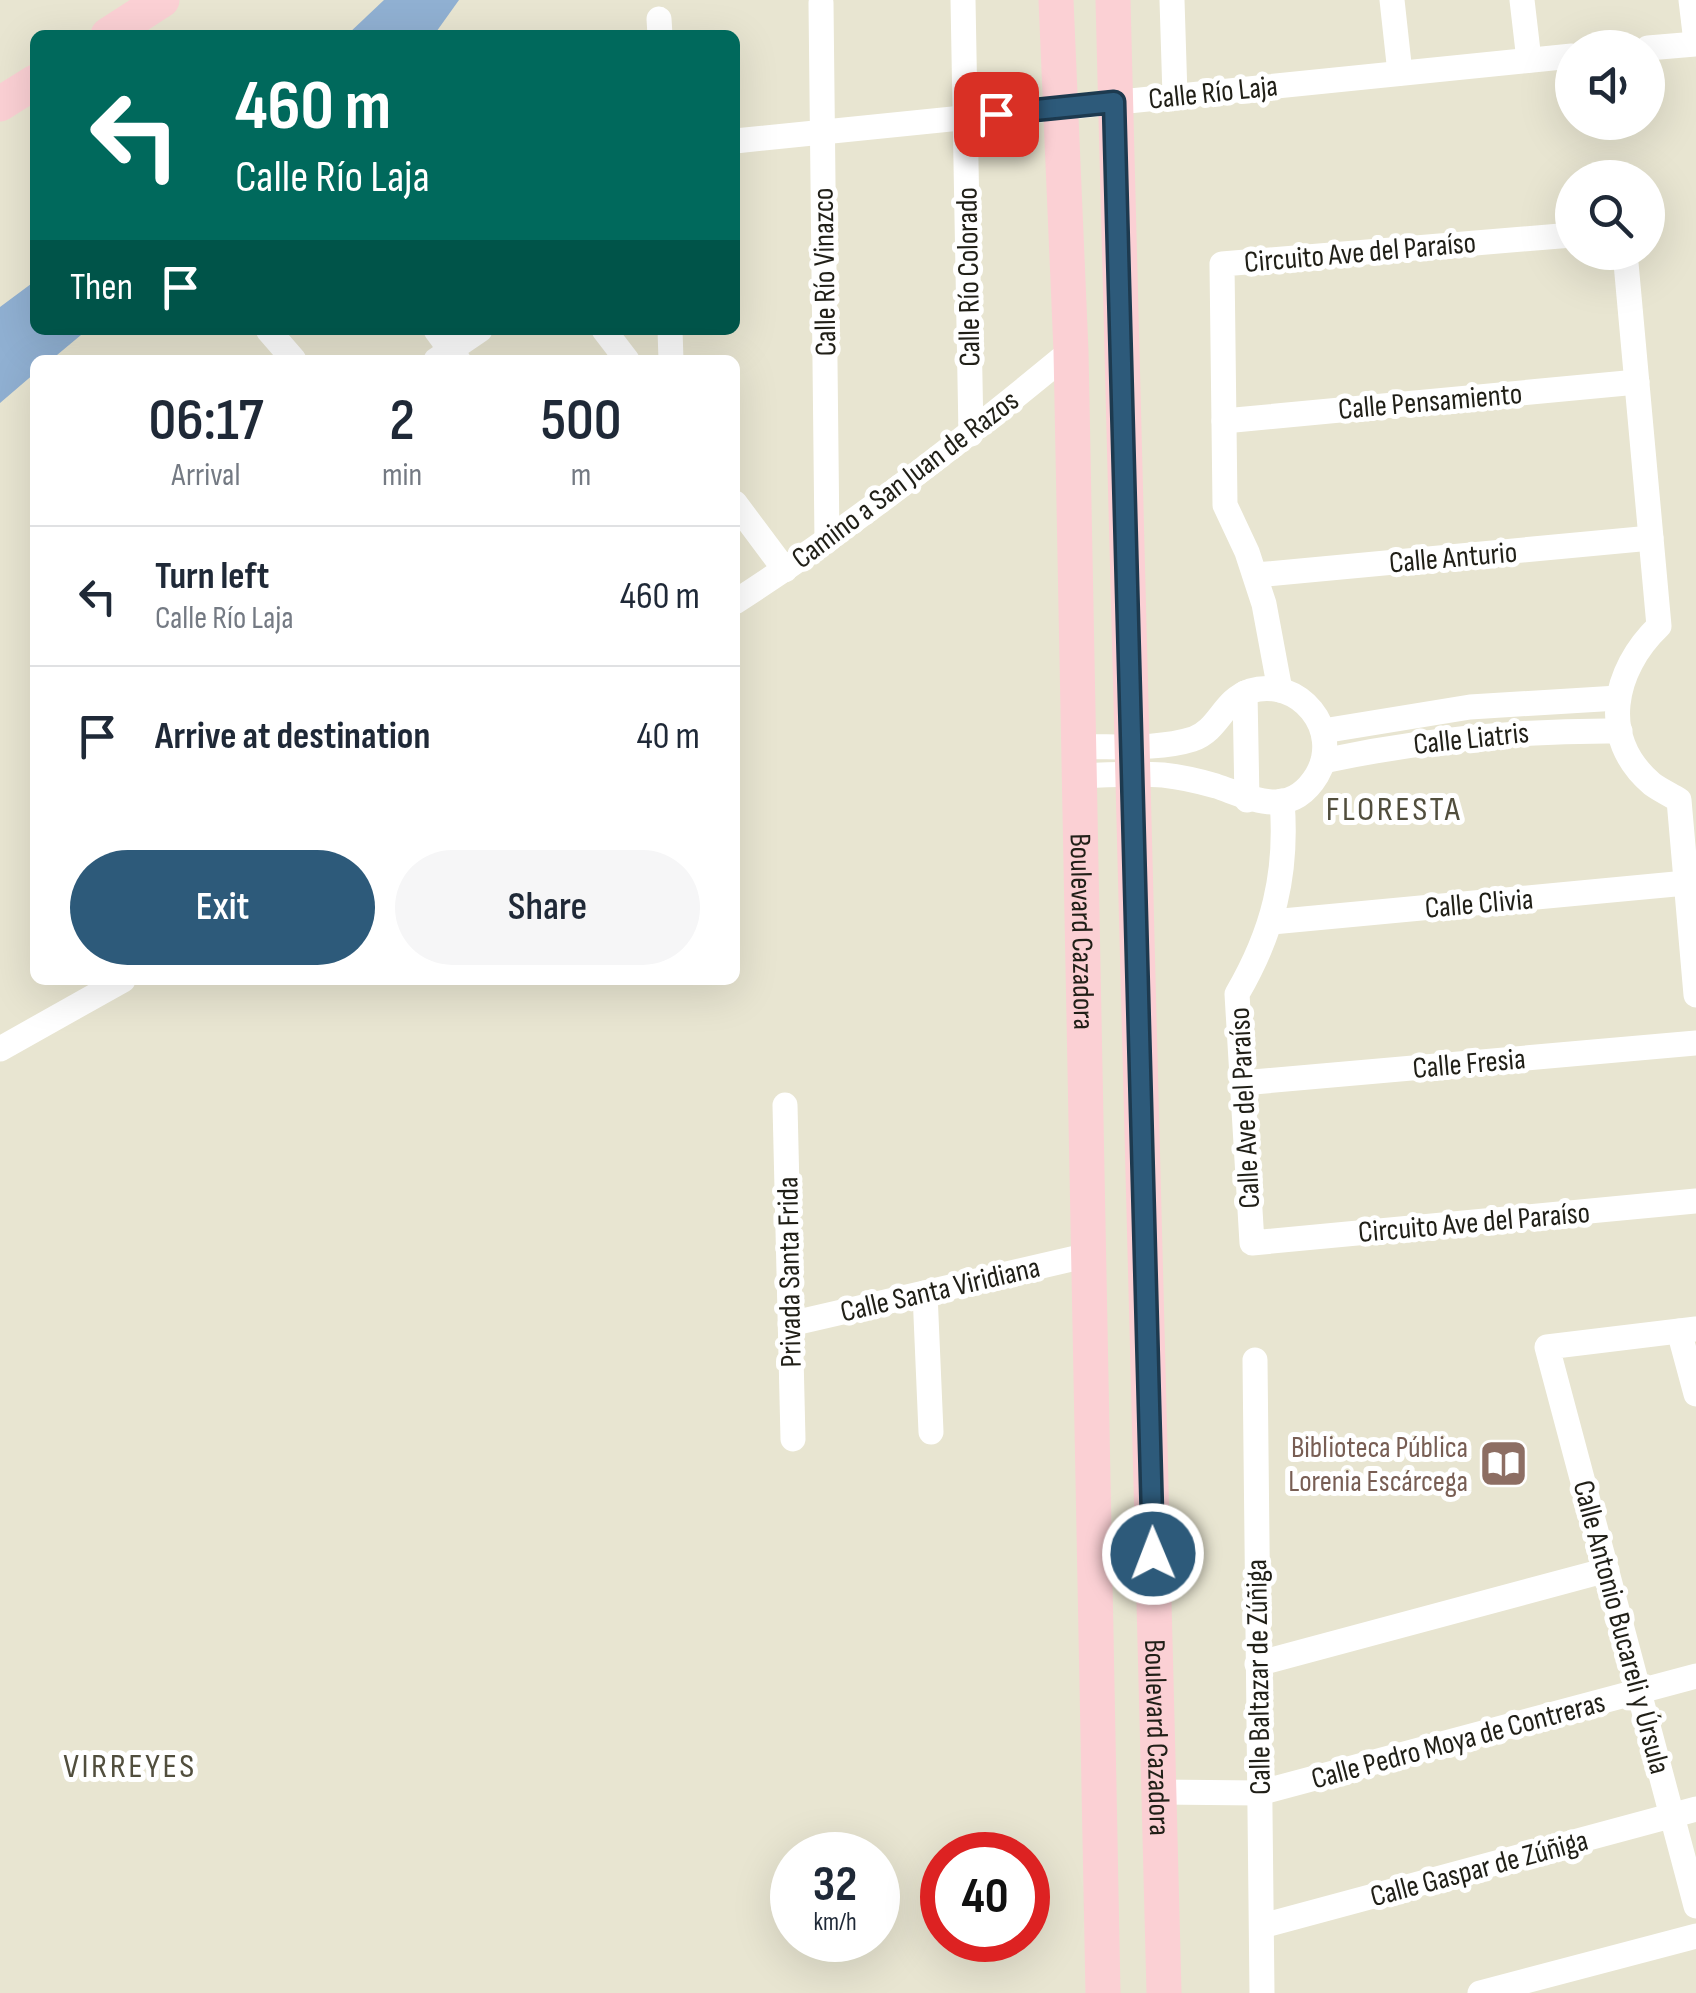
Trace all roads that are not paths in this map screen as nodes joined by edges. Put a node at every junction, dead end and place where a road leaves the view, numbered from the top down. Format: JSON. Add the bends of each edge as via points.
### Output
{"nodes":[{"id":1,"x":162,"y":0,"type":"edge"},
{"id":2,"x":963,"y":0,"type":"edge"},
{"id":3,"x":1056,"y":0,"type":"edge"},
{"id":4,"x":1113,"y":0,"type":"edge"},
{"id":5,"x":1172,"y":0,"type":"edge"},
{"id":6,"x":1392,"y":0,"type":"edge"},
{"id":7,"x":1522,"y":0,"type":"edge"},
{"id":8,"x":1691,"y":0,"type":"edge"},
{"id":9,"x":821,"y":3,"type":"dead end"},
{"id":10,"x":116,"y":30,"type":"edge"},
{"id":11,"x":1696,"y":43,"type":"edge"},
{"id":12,"x":1665,"y":46,"type":"edge"},
{"id":13,"x":1555,"y":58,"type":"edge"},
{"id":14,"x":1529,"y":60,"type":"junction"},
{"id":15,"x":1400,"y":73,"type":"junction"},
{"id":16,"x":30,"y":85,"type":"edge"},
{"id":17,"x":1176,"y":96,"type":"junction"},
{"id":18,"x":1114,"y":102,"type":"junction"},
{"id":19,"x":0,"y":104,"type":"edge"},
{"id":20,"x":1059,"y":108,"type":"junction"},
{"id":21,"x":965,"y":118,"type":"junction"},
{"id":22,"x":823,"y":132,"type":"junction"},
{"id":23,"x":740,"y":140,"type":"edge"},
{"id":24,"x":1555,"y":235,"type":"edge"},
{"id":25,"x":1628,"y":270,"type":"edge"},
{"id":26,"x":272,"y":335,"type":"edge"},
{"id":27,"x":471,"y":335,"type":"edge"},
{"id":28,"x":608,"y":335,"type":"edge"},
{"id":29,"x":445,"y":350,"type":"edge"},
{"id":30,"x":1071,"y":351,"type":"junction"},
{"id":31,"x":290,"y":355,"type":"edge"},
{"id":32,"x":623,"y":355,"type":"edge"},
{"id":33,"x":1637,"y":382,"type":"junction"},
{"id":34,"x":1224,"y":421,"type":"junction"},
{"id":35,"x":970,"y":434,"type":"junction"},
{"id":36,"x":740,"y":511,"type":"edge"},
{"id":37,"x":1651,"y":538,"type":"junction"},
{"id":38,"x":827,"y":541,"type":"junction"},
{"id":39,"x":785,"y":570,"type":"junction"},
{"id":40,"x":1256,"y":576,"type":"junction"},
{"id":41,"x":740,"y":599,"type":"edge"},
{"id":42,"x":1280,"y":690,"type":"junction"},
{"id":43,"x":1245,"y":693,"type":"junction"},
{"id":44,"x":1618,"y":698,"type":"junction"},
{"id":45,"x":1620,"y":730,"type":"junction"},
{"id":46,"x":1323,"y":731,"type":"junction"},
{"id":47,"x":1132,"y":760,"type":"junction"},
{"id":48,"x":1323,"y":760,"type":"junction"},
{"id":49,"x":1079,"y":762,"type":"junction"},
{"id":50,"x":1247,"y":800,"type":"junction"},
{"id":51,"x":1282,"y":801,"type":"junction"},
{"id":52,"x":1686,"y":883,"type":"junction"},
{"id":53,"x":1272,"y":922,"type":"junction"},
{"id":54,"x":113,"y":985,"type":"edge"},
{"id":55,"x":1696,"y":994,"type":"edge"},
{"id":56,"x":1696,"y":1042,"type":"edge"},
{"id":57,"x":0,"y":1049,"type":"edge"},
{"id":58,"x":1242,"y":1084,"type":"junction"},
{"id":59,"x":785,"y":1105,"type":"dead end"},
{"id":60,"x":1696,"y":1202,"type":"edge"},
{"id":61,"x":1252,"y":1243,"type":"joint"},
{"id":62,"x":1089,"y":1255,"type":"junction"},
{"id":63,"x":925,"y":1292,"type":"junction"},
{"id":64,"x":790,"y":1324,"type":"junction"},
{"id":65,"x":1688,"y":1330,"type":"edge"},
{"id":66,"x":1256,"y":1360,"type":"dead end"},
{"id":67,"x":1696,"y":1394,"type":"edge"},
{"id":68,"x":931,"y":1432,"type":"dead end"},
{"id":69,"x":793,"y":1439,"type":"dead end"},
{"id":70,"x":1607,"y":1570,"type":"junction"},
{"id":71,"x":1258,"y":1664,"type":"junction"},
{"id":72,"x":1696,"y":1676,"type":"edge"},
{"id":73,"x":1639,"y":1691,"type":"junction"},
{"id":74,"x":1159,"y":1792,"type":"junction"},
{"id":75,"x":1259,"y":1794,"type":"junction"},
{"id":76,"x":1684,"y":1812,"type":"edge"},
{"id":77,"x":1696,"y":1906,"type":"edge"},
{"id":78,"x":1262,"y":1926,"type":"junction"},
{"id":79,"x":1696,"y":1936,"type":"edge"},
{"id":80,"x":1103,"y":1993,"type":"edge"},
{"id":81,"x":1164,"y":1993,"type":"edge"},
{"id":82,"x":1262,"y":1993,"type":"edge"},
{"id":83,"x":1480,"y":1993,"type":"edge"}],
"edges":[{"from":1,"to":10,"type":"street"},
{"from":2,"to":21,"type":"street","name":"Calle Río Colorado"},
{"from":3,"to":20,"type":"street","name":"Boulevard Cazadora"},
{"from":4,"to":18,"type":"street","name":"Boulevard Cazadora"},
{"from":5,"to":17,"type":"street"},
{"from":6,"to":15,"type":"street"},
{"from":7,"to":14,"type":"street"},
{"from":8,"to":11,"type":"street"},
{"from":9,"to":22,"type":"street","name":"Calle Río Vinazco"},
{"from":11,"to":12,"type":"street"},
{"from":13,"to":14,"type":"street","name":"Calle Río Laja"},
{"from":14,"to":15,"type":"street","name":"Calle Río Laja"},
{"from":15,"to":17,"type":"street","name":"Calle Río Laja"},
{"from":16,"to":19,"type":"street"},
{"from":17,"to":18,"type":"street","name":"Calle Río Laja"},
{"from":18,"to":20,"type":"street","name":"Calle Río Laja"},
{"from":18,"to":47,"type":"street","name":"Boulevard Cazadora"},
{"from":20,"to":21,"type":"street","name":"Calle Río Laja"},
{"from":20,"to":30,"type":"street","name":"Boulevard Cazadora"},
{"from":21,"to":22,"type":"street","name":"Calle Río Laja"},
{"from":21,"to":35,"type":"street","name":"Calle Río Colorado"},
{"from":22,"to":23,"type":"street","name":"Calle Río Laja"},
{"from":22,"to":38,"type":"street","name":"Calle Río Vinazco"},
{"from":24,"to":34,"type":"street","name":"Circuito Ave del Paraíso","via":[[1222,264]]},
{"from":25,"to":33,"type":"street"},
{"from":26,"to":31,"type":"street"},
{"from":27,"to":29,"type":"street"},
{"from":28,"to":32,"type":"street"},
{"from":30,"to":35,"type":"street","name":"Camino a San Juan de Razos"},
{"from":30,"to":49,"type":"street","name":"Boulevard Cazadora"},
{"from":33,"to":34,"type":"street","name":"Calle Pensamiento"},
{"from":33,"to":37,"type":"street"},
{"from":34,"to":40,"type":"street","name":"Circuito Ave del Paraíso","via":[[1225,506]]},
{"from":35,"to":38,"type":"street","name":"Camino a San Juan de Razos"},
{"from":36,"to":39,"type":"street"},
{"from":37,"to":40,"type":"street","name":"Calle Anturio"},
{"from":37,"to":44,"type":"street","via":[[1659,626],[1625,670]]},
{"from":38,"to":39,"type":"street","name":"Camino a San Juan de Razos"},
{"from":39,"to":41,"type":"street","name":"Camino a San Juan de Razos"},
{"from":40,"to":42,"type":"street","name":"Circuito Ave del Paraíso"},
{"from":42,"to":43,"type":"street"},
{"from":42,"to":46,"type":"street","via":[[1307,704]]},
{"from":43,"to":47,"type":"street","via":[[1206,733]]},
{"from":43,"to":50,"type":"street"},
{"from":44,"to":45,"type":"street"},
{"from":44,"to":46,"type":"street","name":"Calle Liatris","via":[[1470,707]]},
{"from":45,"to":48,"type":"street","name":"Calle Liatris","via":[[1470,736]]},
{"from":45,"to":52,"type":"street","via":[[1652,784],[1679,800]]},
{"from":46,"to":48,"type":"street"},
{"from":47,"to":49,"type":"street"},
{"from":47,"to":50,"type":"street"},
{"from":47,"to":74,"type":"street","name":"Boulevard Cazadora"},
{"from":48,"to":51,"type":"street","via":[[1308,786]]},
{"from":49,"to":62,"type":"street","name":"Boulevard Cazadora"},
{"from":50,"to":51,"type":"street"},
{"from":51,"to":53,"type":"street","name":"Calle Ave del Paraíso","via":[[1284,862]]},
{"from":52,"to":53,"type":"street","name":"Calle Clivia"},
{"from":52,"to":55,"type":"street"},
{"from":53,"to":58,"type":"street","name":"Calle Ave del Paraíso","via":[[1236,994]]},
{"from":54,"to":57,"type":"street"},
{"from":56,"to":58,"type":"street","name":"Calle Fresia"},
{"from":58,"to":61,"type":"street","name":"Calle Ave del Paraíso"},
{"from":59,"to":64,"type":"street","name":"Privada Santa Frida"},
{"from":60,"to":61,"type":"street","name":"Circuito Ave del Paraíso"},
{"from":62,"to":63,"type":"street","name":"Calle Santa Viridiana"},
{"from":62,"to":80,"type":"street","name":"Boulevard Cazadora"},
{"from":63,"to":64,"type":"street","name":"Calle Santa Viridiana"},
{"from":63,"to":68,"type":"street"},
{"from":64,"to":69,"type":"street","name":"Privada Santa Frida"},
{"from":65,"to":67,"type":"street"},
{"from":65,"to":70,"type":"street","name":"Calle Antonio Bucareli y Úrsula","via":[[1547,1347]]},
{"from":66,"to":71,"type":"street","name":"Calle Baltazar de Zúñiga"},
{"from":70,"to":71,"type":"street"},
{"from":70,"to":73,"type":"street","name":"Calle Antonio Bucareli y Úrsula"},
{"from":71,"to":75,"type":"street","name":"Calle Baltazar de Zúñiga"},
{"from":72,"to":73,"type":"street","name":"Calle Pedro Moya de Contreras"},
{"from":73,"to":75,"type":"street","name":"Calle Pedro Moya de Contreras"},
{"from":73,"to":76,"type":"street","name":"Calle Antonio Bucareli y Úrsula"},
{"from":74,"to":75,"type":"street","name":"Calle Pedro Moya de Contreras"},
{"from":74,"to":81,"type":"street","name":"Boulevard Cazadora"},
{"from":75,"to":78,"type":"street","name":"Calle Baltazar de Zúñiga"},
{"from":76,"to":77,"type":"street","name":"Calle Antonio Bucareli y Úrsula"},
{"from":76,"to":78,"type":"street","name":"Calle Gaspar de Zúñiga"},
{"from":78,"to":82,"type":"street","name":"Calle Baltazar de Zúñiga"},
{"from":79,"to":83,"type":"street"}]}
